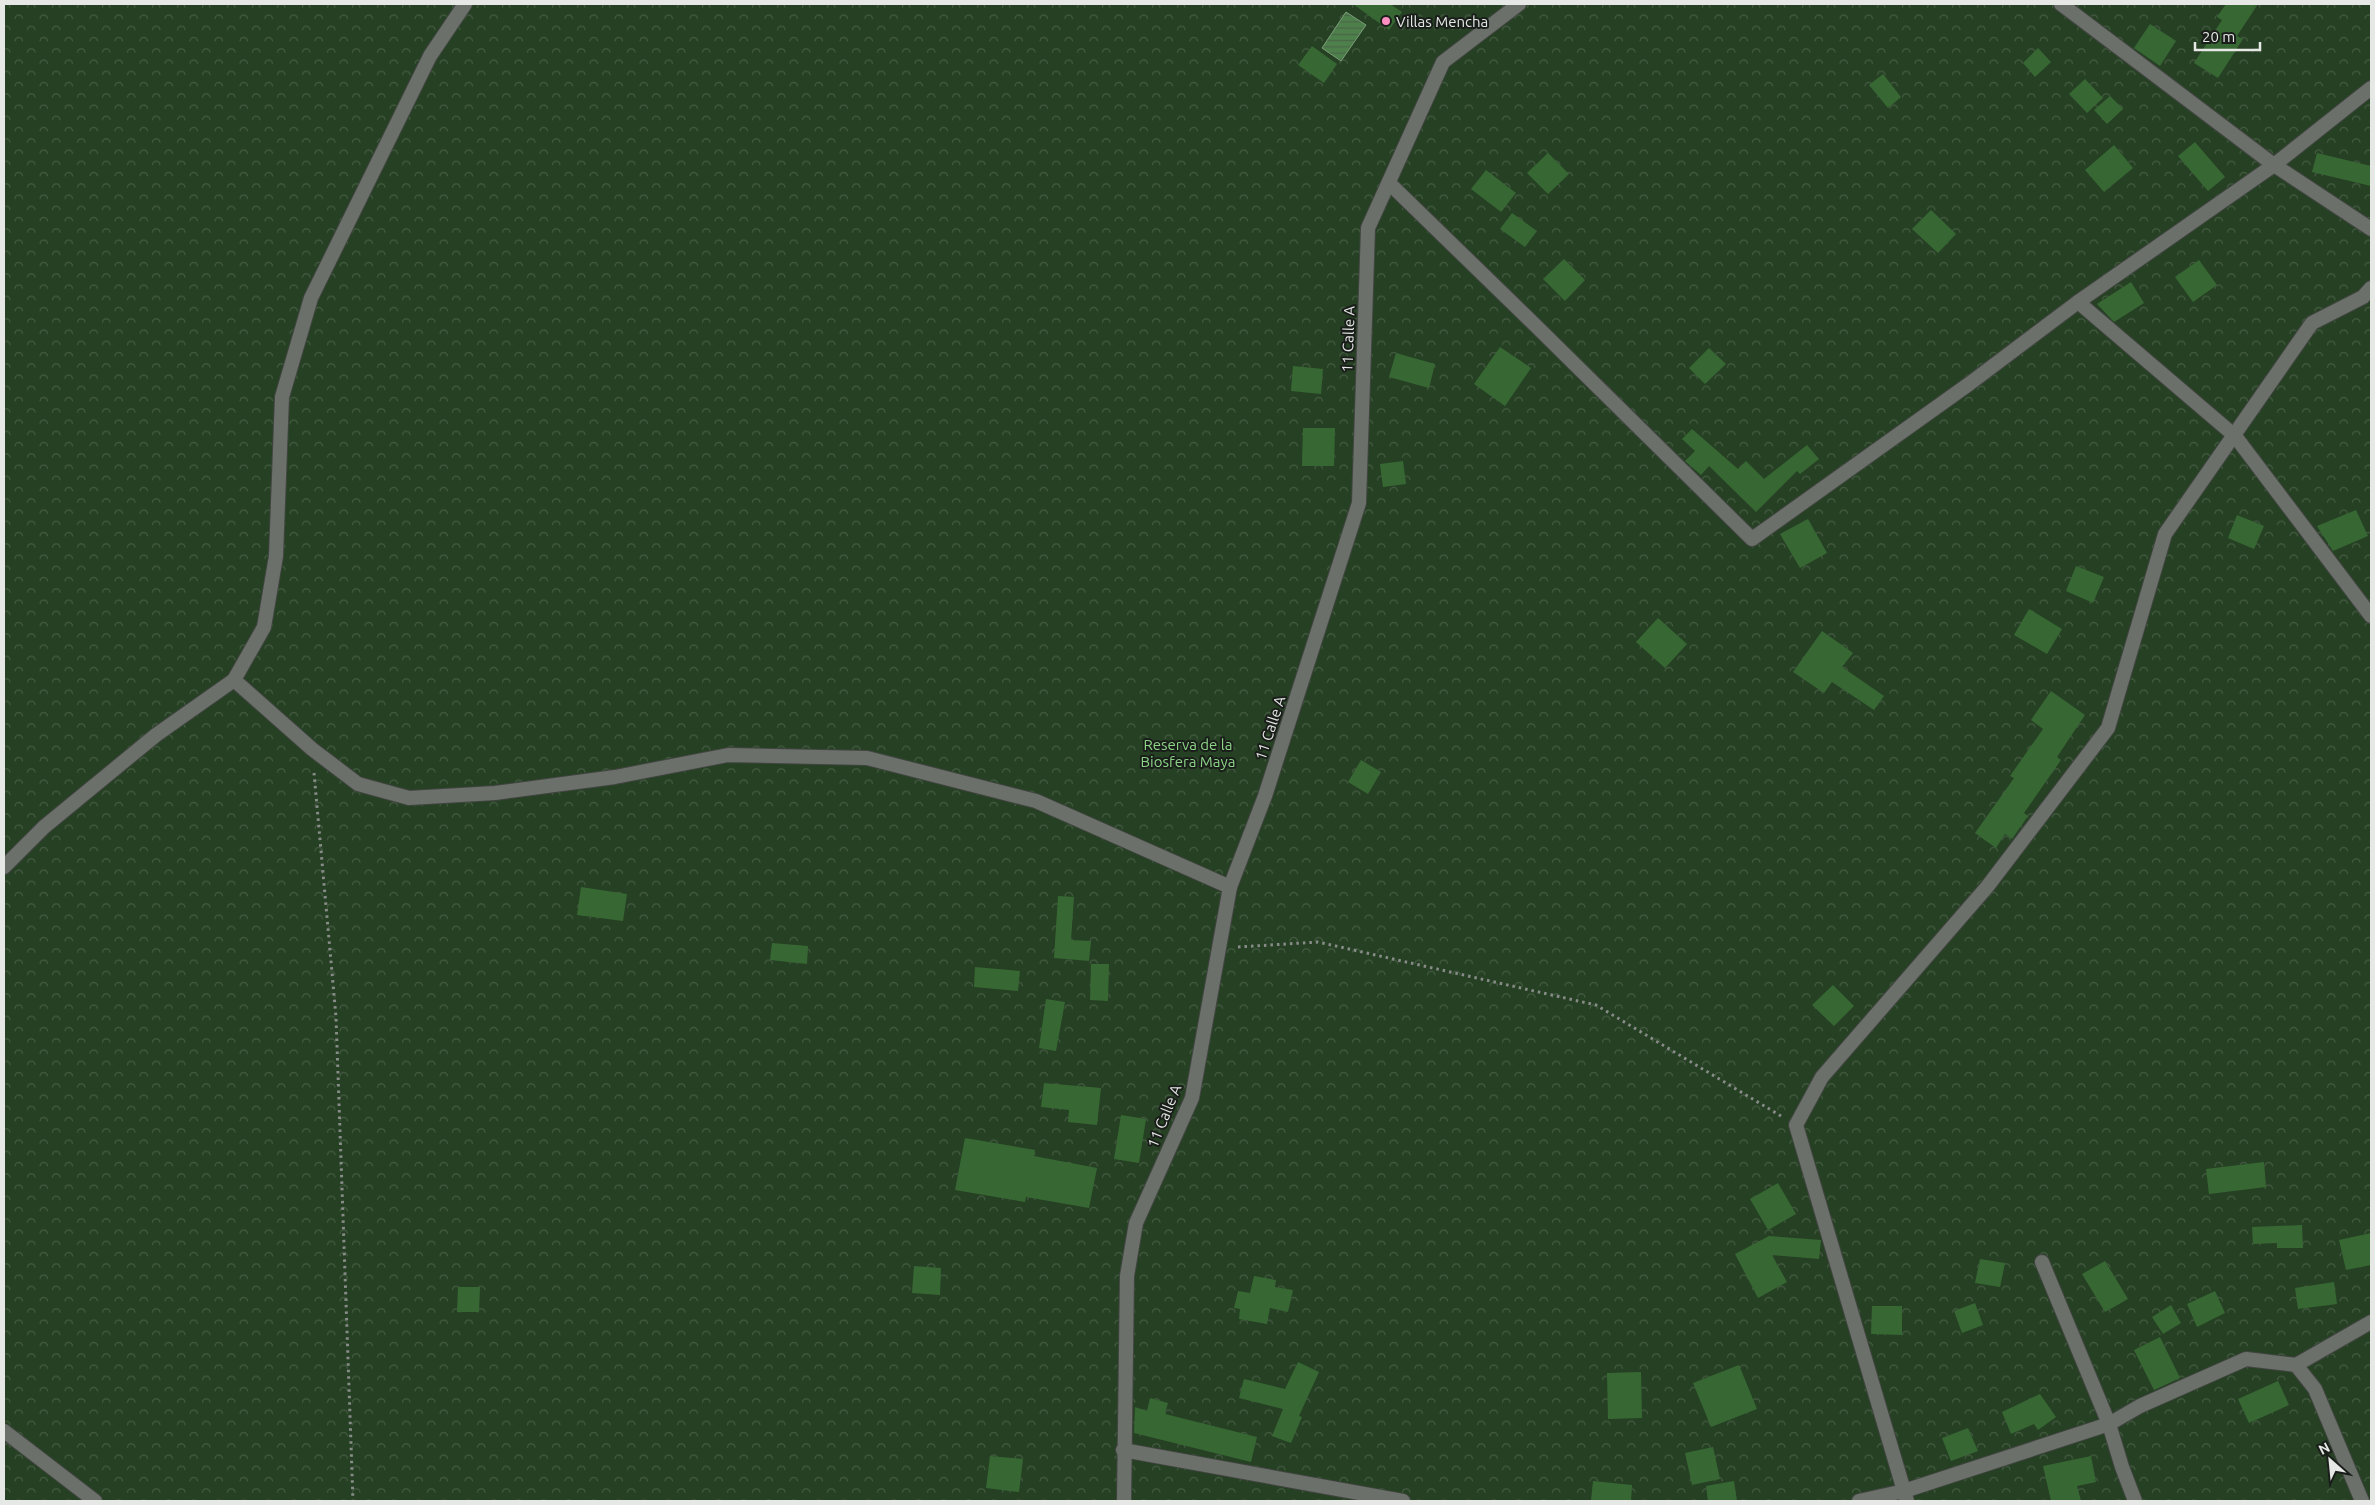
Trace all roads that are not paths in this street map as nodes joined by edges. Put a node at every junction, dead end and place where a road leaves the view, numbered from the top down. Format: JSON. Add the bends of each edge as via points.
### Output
{"nodes":[{"id":1,"x":466,"y":4,"type":"edge"},
{"id":2,"x":1519,"y":4,"type":"edge"},
{"id":3,"x":2061,"y":4,"type":"edge"},
{"id":4,"x":2371,"y":88,"type":"edge"},
{"id":5,"x":2274,"y":165,"type":"junction"},
{"id":6,"x":1388,"y":183,"type":"junction"},
{"id":7,"x":2371,"y":229,"type":"edge"},
{"id":8,"x":2371,"y":288,"type":"edge"},
{"id":9,"x":2078,"y":302,"type":"junction"},
{"id":10,"x":2235,"y":436,"type":"junction"},
{"id":11,"x":2371,"y":616,"type":"edge"},
{"id":12,"x":234,"y":680,"type":"junction"},
{"id":13,"x":4,"y":867,"type":"edge"},
{"id":14,"x":1230,"y":887,"type":"junction"},
{"id":15,"x":2042,"y":1262,"type":"dead end"},
{"id":16,"x":2371,"y":1322,"type":"edge"},
{"id":17,"x":2296,"y":1365,"type":"junction"},
{"id":18,"x":2109,"y":1424,"type":"junction"},
{"id":19,"x":4,"y":1431,"type":"edge"},
{"id":20,"x":1123,"y":1450,"type":"junction"},
{"id":21,"x":1906,"y":1496,"type":"edge"},
{"id":22,"x":96,"y":1501,"type":"edge"},
{"id":23,"x":1124,"y":1501,"type":"edge"},
{"id":24,"x":1403,"y":1501,"type":"edge"},
{"id":25,"x":1859,"y":1501,"type":"edge"},
{"id":26,"x":2135,"y":1501,"type":"edge"},
{"id":27,"x":2362,"y":1501,"type":"edge"}],
"edges":[{"from":1,"to":12,"type":"street","via":[[430,56],[311,298],[282,397],[276,556],[264,628]]},
{"from":2,"to":6,"type":"street","name":"11 Calle A","via":[[1443,62]]},
{"from":3,"to":5,"type":"street"},
{"from":4,"to":5,"type":"street"},
{"from":5,"to":7,"type":"street"},
{"from":5,"to":9,"type":"street"},
{"from":6,"to":9,"type":"street","via":[[1752,540]]},
{"from":6,"to":14,"type":"street","name":"11 Calle A","via":[[1368,228],[1359,503],[1265,796]]},
{"from":8,"to":10,"type":"street","via":[[2363,297],[2312,322]]},
{"from":9,"to":10,"type":"street"},
{"from":10,"to":11,"type":"street"},
{"from":10,"to":21,"type":"street","via":[[2165,534],[2108,728],[1987,886],[1822,1076],[1796,1125]]},
{"from":12,"to":13,"type":"street","via":[[156,736],[44,827]]},
{"from":12,"to":14,"type":"street","via":[[358,784],[409,798],[495,793],[615,777],[728,755],[867,758],[1036,801]]},
{"from":14,"to":20,"type":"street","name":"11 Calle A","via":[[1192,1098],[1136,1223],[1127,1276]]},
{"from":15,"to":18,"type":"street"},
{"from":16,"to":17,"type":"street"},
{"from":17,"to":18,"type":"street","via":[[2246,1359],[2140,1406]]},
{"from":17,"to":27,"type":"street","via":[[2315,1389]]},
{"from":18,"to":21,"type":"street"},
{"from":18,"to":26,"type":"street"},
{"from":19,"to":22,"type":"street"},
{"from":20,"to":23,"type":"street","name":"11 Calle A"},
{"from":20,"to":24,"type":"street"},
{"from":21,"to":25,"type":"street"}]}
